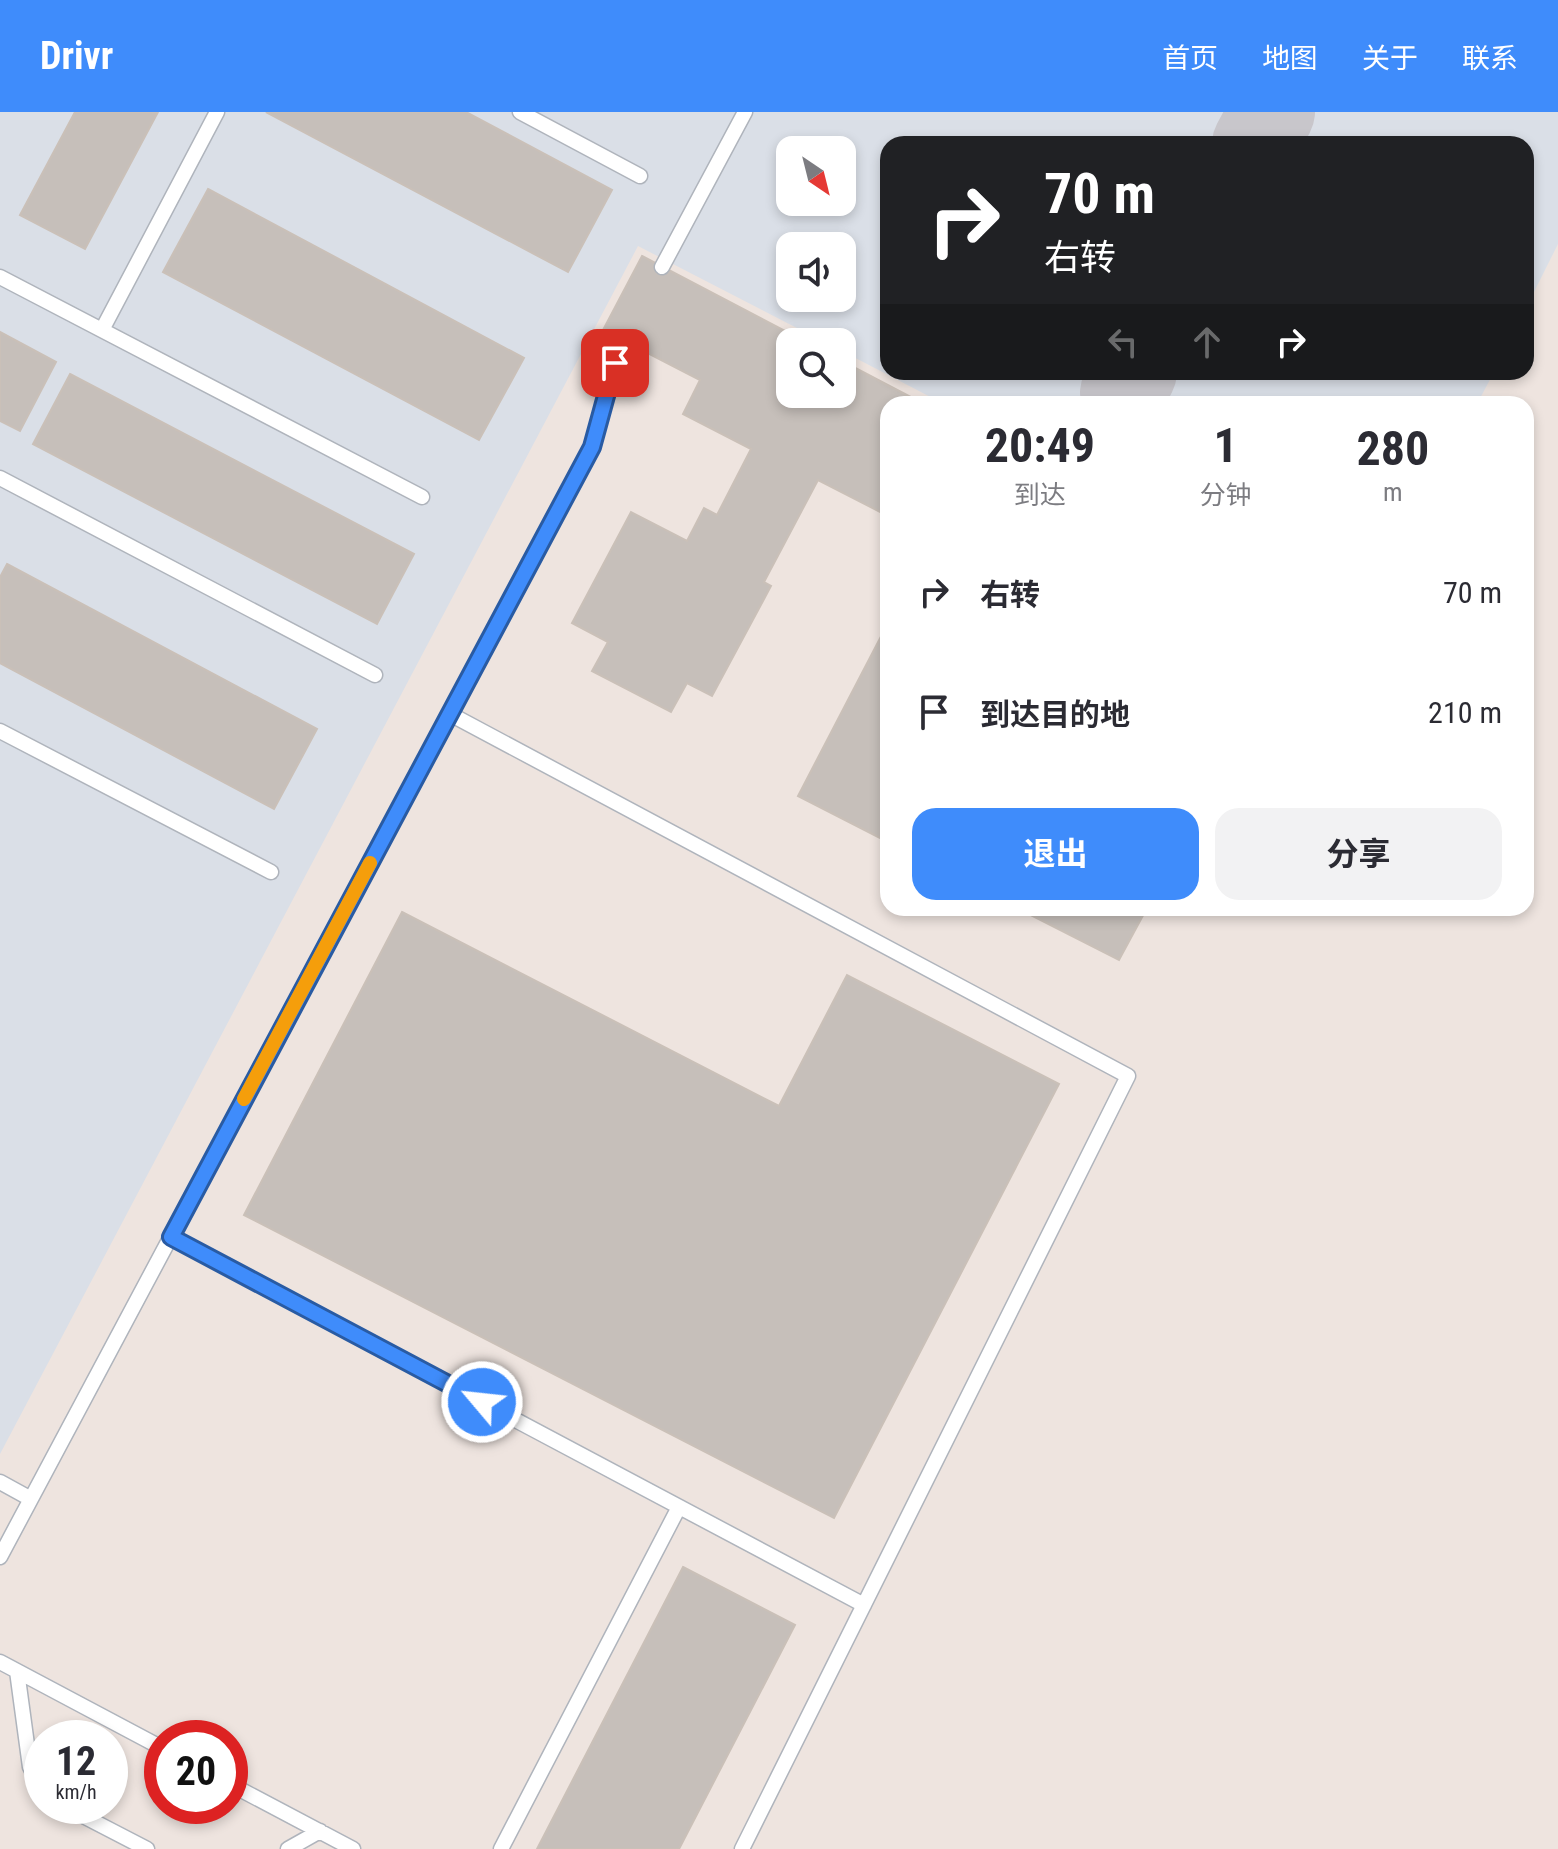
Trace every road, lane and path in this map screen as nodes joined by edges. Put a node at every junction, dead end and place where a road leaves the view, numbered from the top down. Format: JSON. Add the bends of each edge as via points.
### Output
{"nodes":[{"id":1,"x":217,"y":112,"type":"edge"},
{"id":2,"x":520,"y":112,"type":"edge"},
{"id":3,"x":745,"y":112,"type":"edge"},
{"id":4,"x":640,"y":176,"type":"dead end"},
{"id":5,"x":662,"y":267,"type":"dead end"},
{"id":6,"x":0,"y":277,"type":"edge"},
{"id":7,"x":102,"y":330,"type":"junction"},
{"id":8,"x":623,"y":340,"type":"dead end"},
{"id":9,"x":2,"y":484,"type":"edge"},
{"id":10,"x":422,"y":497,"type":"dead end"},
{"id":11,"x":375,"y":675,"type":"dead end"},
{"id":12,"x":450,"y":714,"type":"junction"},
{"id":13,"x":0,"y":731,"type":"edge"},
{"id":14,"x":271,"y":872,"type":"dead end"},
{"id":15,"x":171,"y":1237,"type":"junction"},
{"id":16,"x":0,"y":1482,"type":"edge"},
{"id":17,"x":31,"y":1499,"type":"junction"},
{"id":18,"x":679,"y":1507,"type":"junction"},
{"id":19,"x":0,"y":1557,"type":"edge"},
{"id":20,"x":864,"y":1605,"type":"junction"},
{"id":21,"x":0,"y":1662,"type":"edge"},
{"id":22,"x":17,"y":1671,"type":"junction"},
{"id":23,"x":24,"y":1723,"type":"edge"},
{"id":24,"x":144,"y":1738,"type":"edge"},
{"id":25,"x":248,"y":1793,"type":"edge"},
{"id":26,"x":99,"y":1824,"type":"edge"},
{"id":27,"x":320,"y":1831,"type":"junction"},
{"id":28,"x":147,"y":1849,"type":"edge"},
{"id":29,"x":288,"y":1849,"type":"edge"},
{"id":30,"x":353,"y":1849,"type":"edge"},
{"id":31,"x":501,"y":1849,"type":"edge"},
{"id":32,"x":742,"y":1849,"type":"edge"}],
"edges":[{"from":1,"to":7,"type":"lane"},
{"from":2,"to":4,"type":"lane"},
{"from":3,"to":5,"type":"lane"},
{"from":6,"to":7,"type":"lane"},
{"from":7,"to":10,"type":"lane"},
{"from":8,"to":12,"type":"lane","via":[[592,447]]},
{"from":9,"to":11,"type":"lane"},
{"from":12,"to":15,"type":"lane"},
{"from":12,"to":20,"type":"lane","via":[[1128,1076]]},
{"from":13,"to":14,"type":"lane"},
{"from":15,"to":17,"type":"lane"},
{"from":15,"to":18,"type":"lane"},
{"from":16,"to":17,"type":"lane"},
{"from":17,"to":19,"type":"lane"},
{"from":18,"to":20,"type":"lane"},
{"from":18,"to":31,"type":"lane"},
{"from":20,"to":32,"type":"lane"},
{"from":21,"to":22,"type":"lane"},
{"from":22,"to":23,"type":"lane"},
{"from":22,"to":24,"type":"lane"},
{"from":25,"to":27,"type":"lane"},
{"from":26,"to":28,"type":"lane"},
{"from":27,"to":29,"type":"lane"},
{"from":27,"to":30,"type":"lane"}]}
